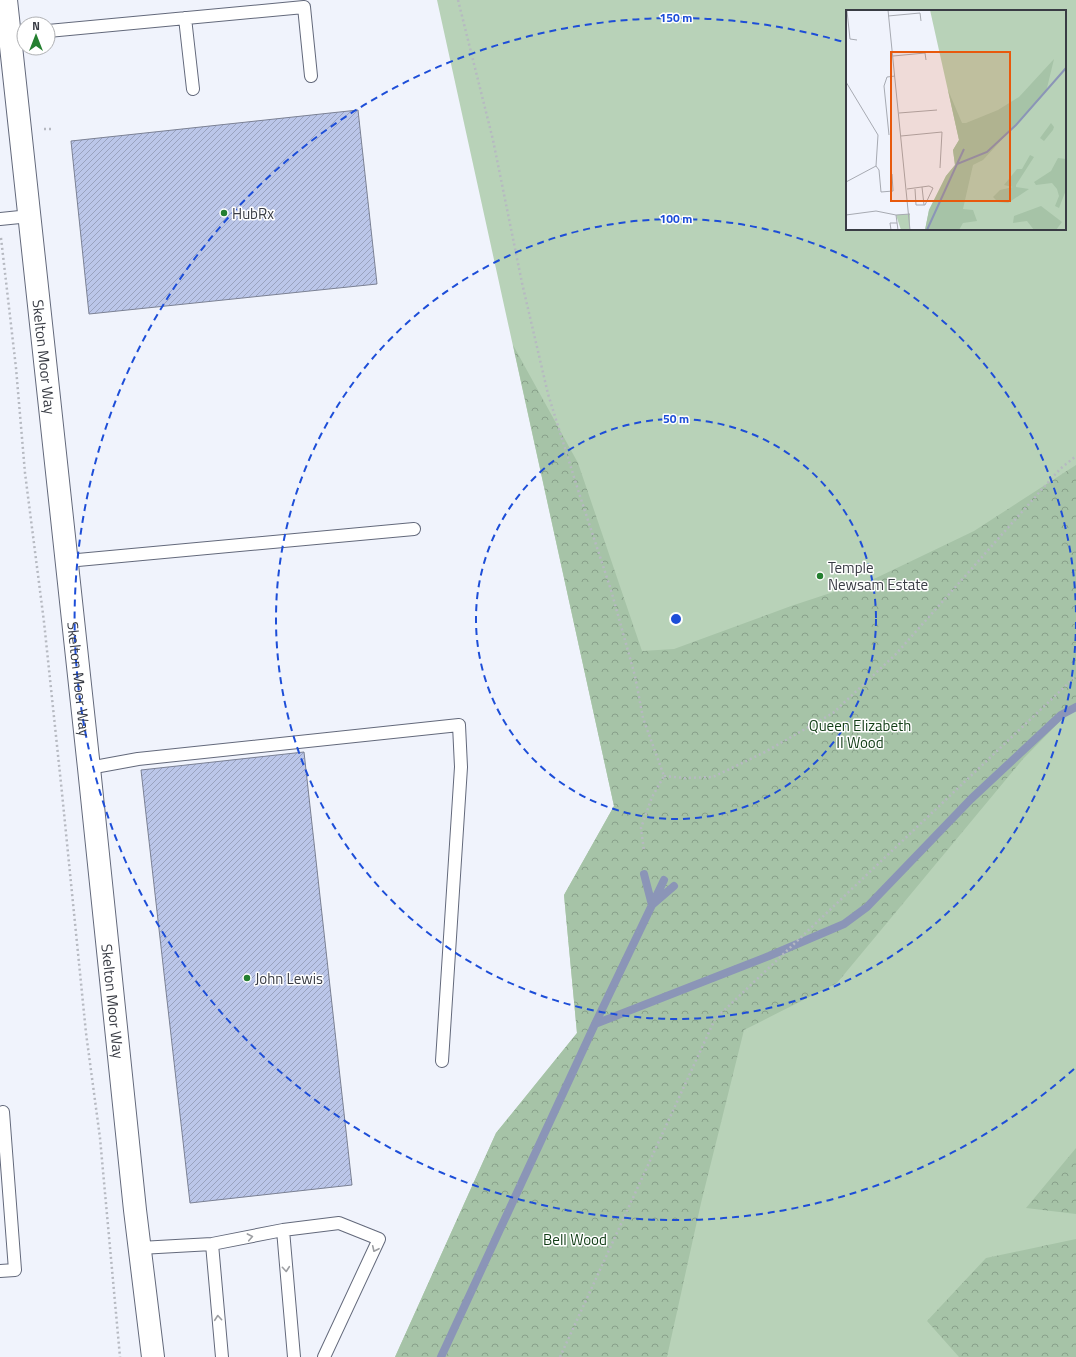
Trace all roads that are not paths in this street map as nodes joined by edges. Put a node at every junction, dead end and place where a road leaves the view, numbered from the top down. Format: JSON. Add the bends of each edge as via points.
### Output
{"nodes":[{"id":1,"x":6,"y":0,"type":"edge"},
{"id":2,"x":185,"y":18,"type":"junction"},
{"id":3,"x":56,"y":30,"type":"edge"},
{"id":4,"x":16,"y":31,"type":"edge"},
{"id":5,"x":19,"y":56,"type":"edge"},
{"id":6,"x":311,"y":76,"type":"dead end"},
{"id":7,"x":193,"y":89,"type":"dead end"},
{"id":8,"x":30,"y":216,"type":"junction"},
{"id":9,"x":0,"y":219,"type":"edge"},
{"id":10,"x":414,"y":529,"type":"dead end"},
{"id":11,"x":67,"y":560,"type":"junction"},
{"id":12,"x":89,"y":768,"type":"junction"},
{"id":13,"x":442,"y":1061,"type":"dead end"},
{"id":14,"x":3,"y":1112,"type":"dead end"},
{"id":15,"x":283,"y":1230,"type":"junction"},
{"id":16,"x":212,"y":1244,"type":"junction"},
{"id":17,"x":140,"y":1248,"type":"junction"},
{"id":18,"x":0,"y":1271,"type":"edge"},
{"id":19,"x":153,"y":1357,"type":"edge"},
{"id":20,"x":222,"y":1357,"type":"edge"},
{"id":21,"x":294,"y":1357,"type":"edge"},
{"id":22,"x":324,"y":1357,"type":"edge"}],
"edges":[{"from":1,"to":4,"type":"street","name":"Skelton Moor Way"},
{"from":2,"to":3,"type":"lane"},
{"from":2,"to":6,"type":"lane","via":[[304,7]]},
{"from":2,"to":7,"type":"lane"},
{"from":5,"to":8,"type":"street","name":"Skelton Moor Way"},
{"from":8,"to":9,"type":"lane"},
{"from":8,"to":11,"type":"street","name":"Skelton Moor Way"},
{"from":10,"to":11,"type":"lane"},
{"from":11,"to":12,"type":"street","name":"Skelton Moor Way"},
{"from":12,"to":13,"type":"lane","via":[[138,759],[459,726],[461,767]]},
{"from":12,"to":17,"type":"street","name":"Skelton Moor Way"},
{"from":14,"to":18,"type":"lane","via":[[15,1270]]},
{"from":16,"to":15,"type":"lane","one_way":true},
{"from":15,"to":21,"type":"lane","one_way":true},
{"from":15,"to":22,"type":"lane","one_way":true,"via":[[339,1223],[379,1239]]},
{"from":16,"to":17,"type":"lane"},
{"from":20,"to":16,"type":"lane","one_way":true},
{"from":17,"to":19,"type":"street","name":"Skelton Moor Way"}]}
